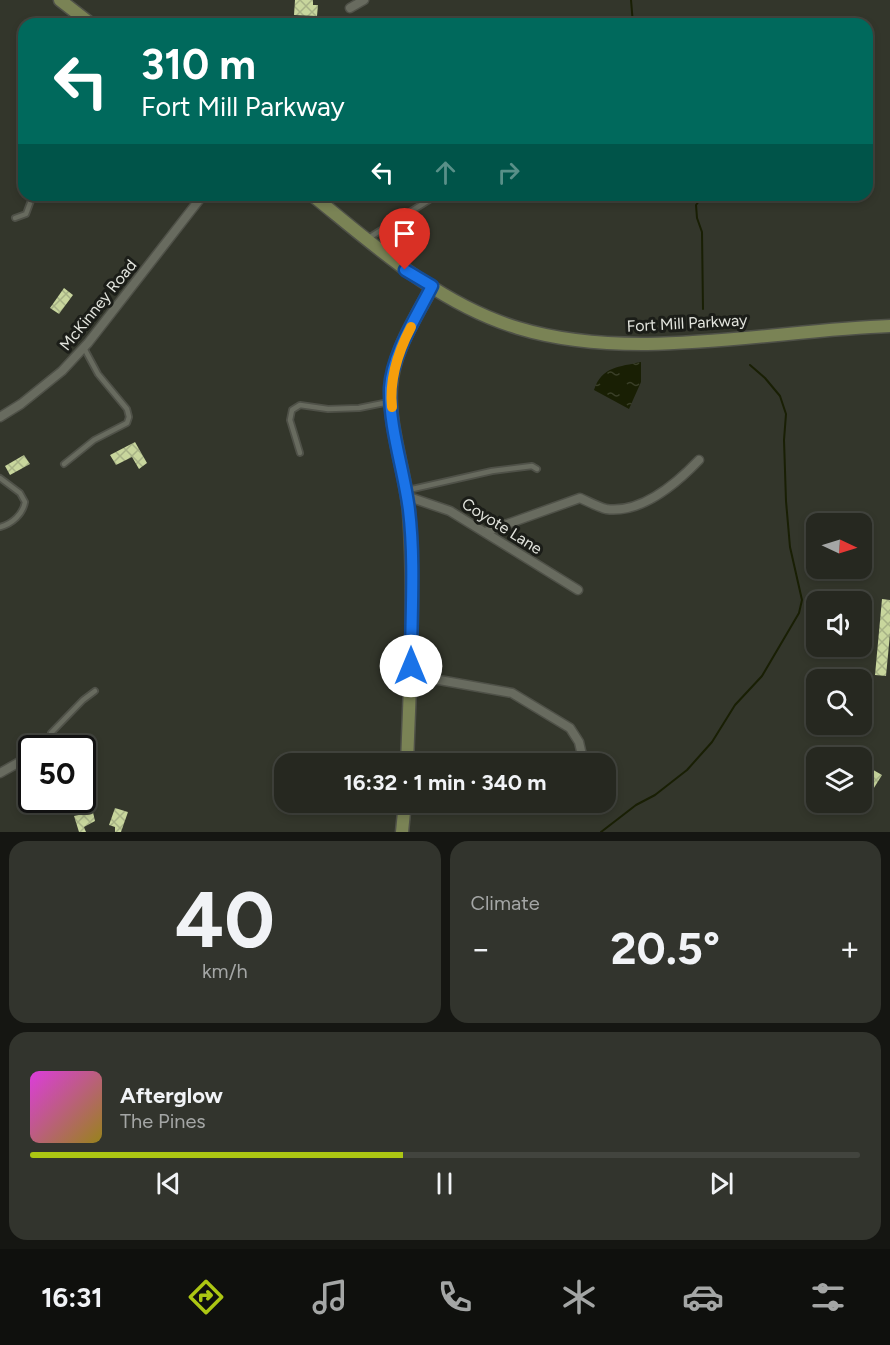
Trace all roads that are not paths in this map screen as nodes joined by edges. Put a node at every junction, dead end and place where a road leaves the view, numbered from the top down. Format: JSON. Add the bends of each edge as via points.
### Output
{"nodes":[{"id":1,"x":60,"y":0,"type":"edge"},
{"id":2,"x":364,"y":0,"type":"edge"},
{"id":3,"x":350,"y":8,"type":"dead end"},
{"id":4,"x":81,"y":18,"type":"edge"},
{"id":5,"x":31,"y":201,"type":"edge"},
{"id":6,"x":198,"y":201,"type":"edge"},
{"id":7,"x":320,"y":201,"type":"edge"},
{"id":8,"x":427,"y":201,"type":"edge"},
{"id":9,"x":15,"y":218,"type":"dead end"},
{"id":10,"x":367,"y":239,"type":"junction"},
{"id":11,"x":432,"y":286,"type":"junction"},
{"id":12,"x":890,"y":326,"type":"edge"},
{"id":13,"x":84,"y":348,"type":"junction"},
{"id":14,"x":391,"y":401,"type":"junction"},
{"id":15,"x":0,"y":416,"type":"edge"},
{"id":16,"x":300,"y":453,"type":"dead end"},
{"id":17,"x":699,"y":460,"type":"dead end"},
{"id":18,"x":64,"y":464,"type":"dead end"},
{"id":19,"x":537,"y":469,"type":"dead end"},
{"id":20,"x":0,"y":478,"type":"edge"},
{"id":21,"x":406,"y":494,"type":"junction"},
{"id":22,"x":0,"y":527,"type":"edge"},
{"id":23,"x":485,"y":532,"type":"junction"},
{"id":24,"x":578,"y":590,"type":"dead end"},
{"id":25,"x":411,"y":675,"type":"junction"},
{"id":26,"x":95,"y":691,"type":"dead end"},
{"id":27,"x":50,"y":735,"type":"edge"},
{"id":28,"x":407,"y":753,"type":"edge"},
{"id":29,"x":582,"y":753,"type":"edge"},
{"id":30,"x":18,"y":763,"type":"edge"},
{"id":31,"x":0,"y":773,"type":"edge"},
{"id":32,"x":404,"y":813,"type":"edge"},
{"id":33,"x":402,"y":832,"type":"edge"}],
"edges":[{"from":1,"to":4,"type":"main road"},
{"from":2,"to":3,"type":"street"},
{"from":5,"to":9,"type":"lane","via":[[26,214]]},
{"from":6,"to":13,"type":"street","name":"McKinney Road"},
{"from":7,"to":10,"type":"main road","name":"Fort Mill Parkway"},
{"from":8,"to":10,"type":"lane"},
{"from":10,"to":11,"type":"main road","name":"Fort Mill Parkway"},
{"from":11,"to":12,"type":"main road","name":"Fort Mill Parkway","via":[[460,303],[517,327],[577,339],[668,344]]},
{"from":11,"to":14,"type":"main road","via":[[394,367]]},
{"from":13,"to":15,"type":"street","name":"McKinney Road","via":[[62,371]]},
{"from":13,"to":18,"type":"lane","via":[[129,417],[127,423],[94,440]]},
{"from":14,"to":16,"type":"lane","via":[[359,408],[300,405],[292,410],[290,420]]},
{"from":14,"to":21,"type":"main road"},
{"from":17,"to":23,"type":"street","via":[[668,486],[632,507],[604,509],[580,498]]},
{"from":19,"to":21,"type":"lane","via":[[532,466],[492,471]]},
{"from":20,"to":22,"type":"lane","via":[[20,493],[25,502],[23,511]]},
{"from":21,"to":23,"type":"street","name":"Coyote Lane","via":[[450,511]]},
{"from":21,"to":25,"type":"main road","via":[[411,555]]},
{"from":23,"to":24,"type":"street","name":"Coyote Lane"},
{"from":25,"to":28,"type":"main road"},
{"from":25,"to":29,"type":"street","via":[[512,693],[570,728]]},
{"from":26,"to":27,"type":"lane"},
{"from":30,"to":31,"type":"street"},
{"from":32,"to":33,"type":"main road"}]}
